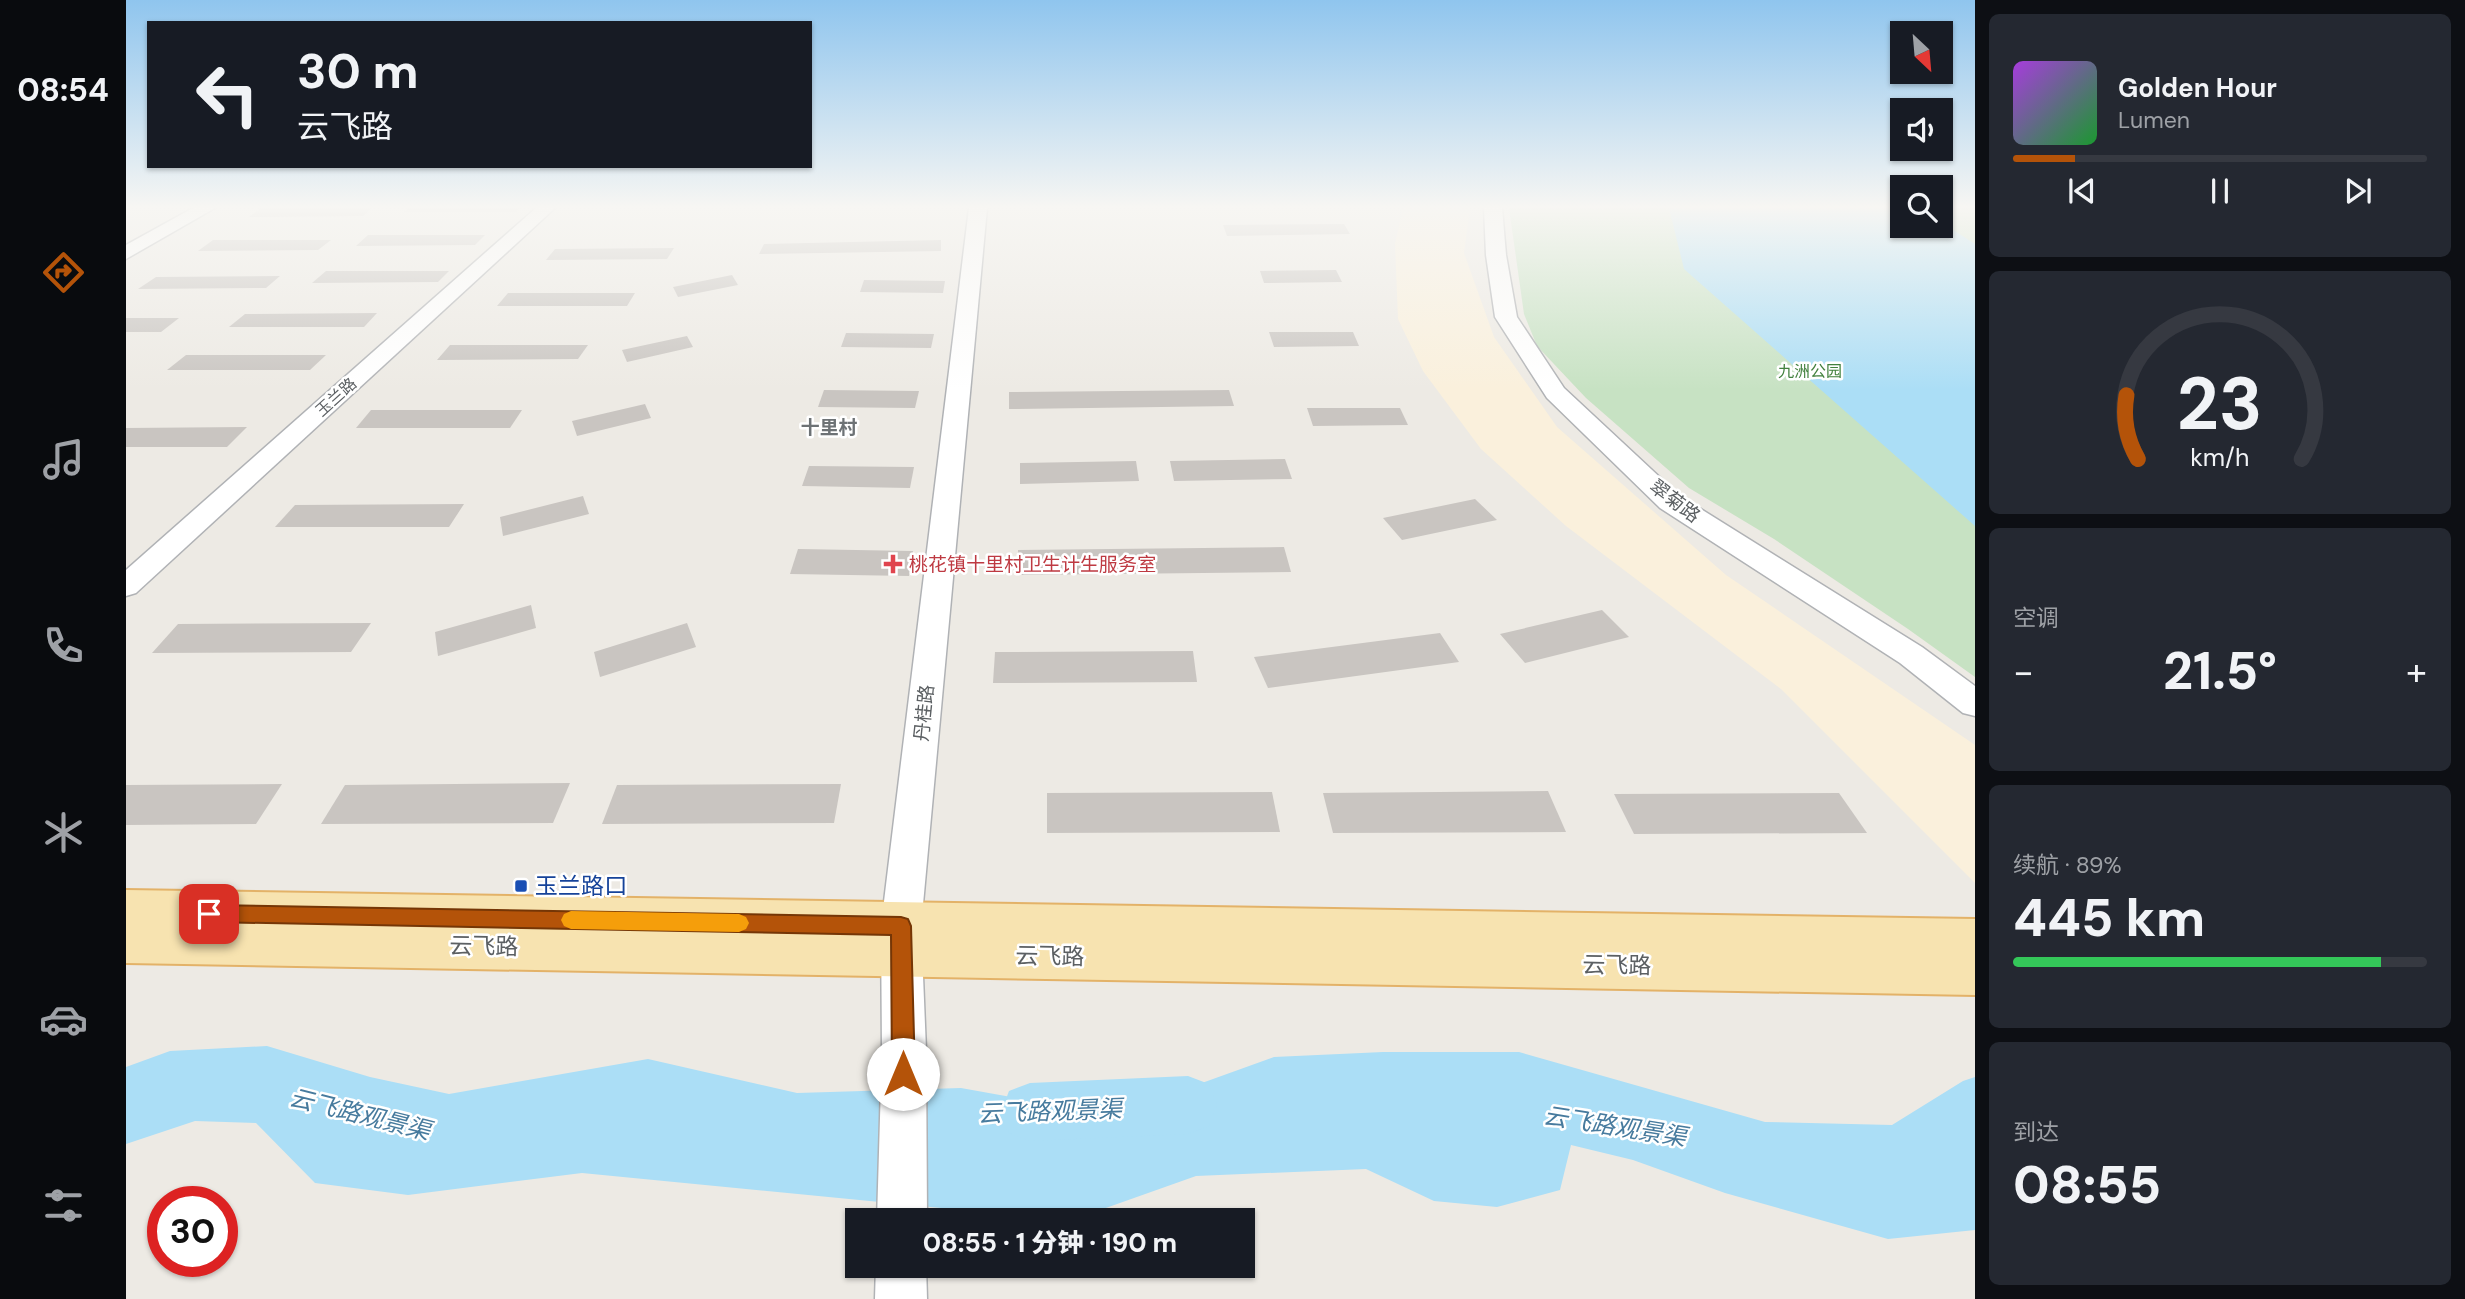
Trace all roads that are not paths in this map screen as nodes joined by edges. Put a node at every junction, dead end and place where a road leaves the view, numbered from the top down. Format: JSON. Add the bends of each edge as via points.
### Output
{"nodes":[{"id":1,"x":479,"y":269,"type":"edge"},
{"id":2,"x":972,"y":269,"type":"edge"},
{"id":3,"x":1498,"y":269,"type":"edge"},
{"id":4,"x":126,"y":586,"type":"edge"},
{"id":5,"x":1975,"y":704,"type":"edge"},
{"id":6,"x":126,"y":912,"type":"edge"},
{"id":7,"x":126,"y":940,"type":"edge"},
{"id":8,"x":901,"y":940,"type":"junction"},
{"id":9,"x":1975,"y":942,"type":"edge"},
{"id":10,"x":1975,"y":971,"type":"edge"},
{"id":11,"x":902,"y":1208,"type":"edge"}],
"edges":[{"from":1,"to":4,"type":"street","name":"玉兰路"},
{"from":2,"to":8,"type":"street","name":"丹桂路"},
{"from":3,"to":5,"type":"street","name":"翠菊路","via":[[1506,317],[1555,393],[1670,502],[1911,655]]},
{"from":6,"to":8,"type":"main road","name":"云飞路"},
{"from":7,"to":8,"type":"main road","name":"云飞路"},
{"from":8,"to":9,"type":"main road","name":"云飞路"},
{"from":8,"to":10,"type":"main road","name":"云飞路"},
{"from":8,"to":11,"type":"street","name":"丹桂路"}]}
